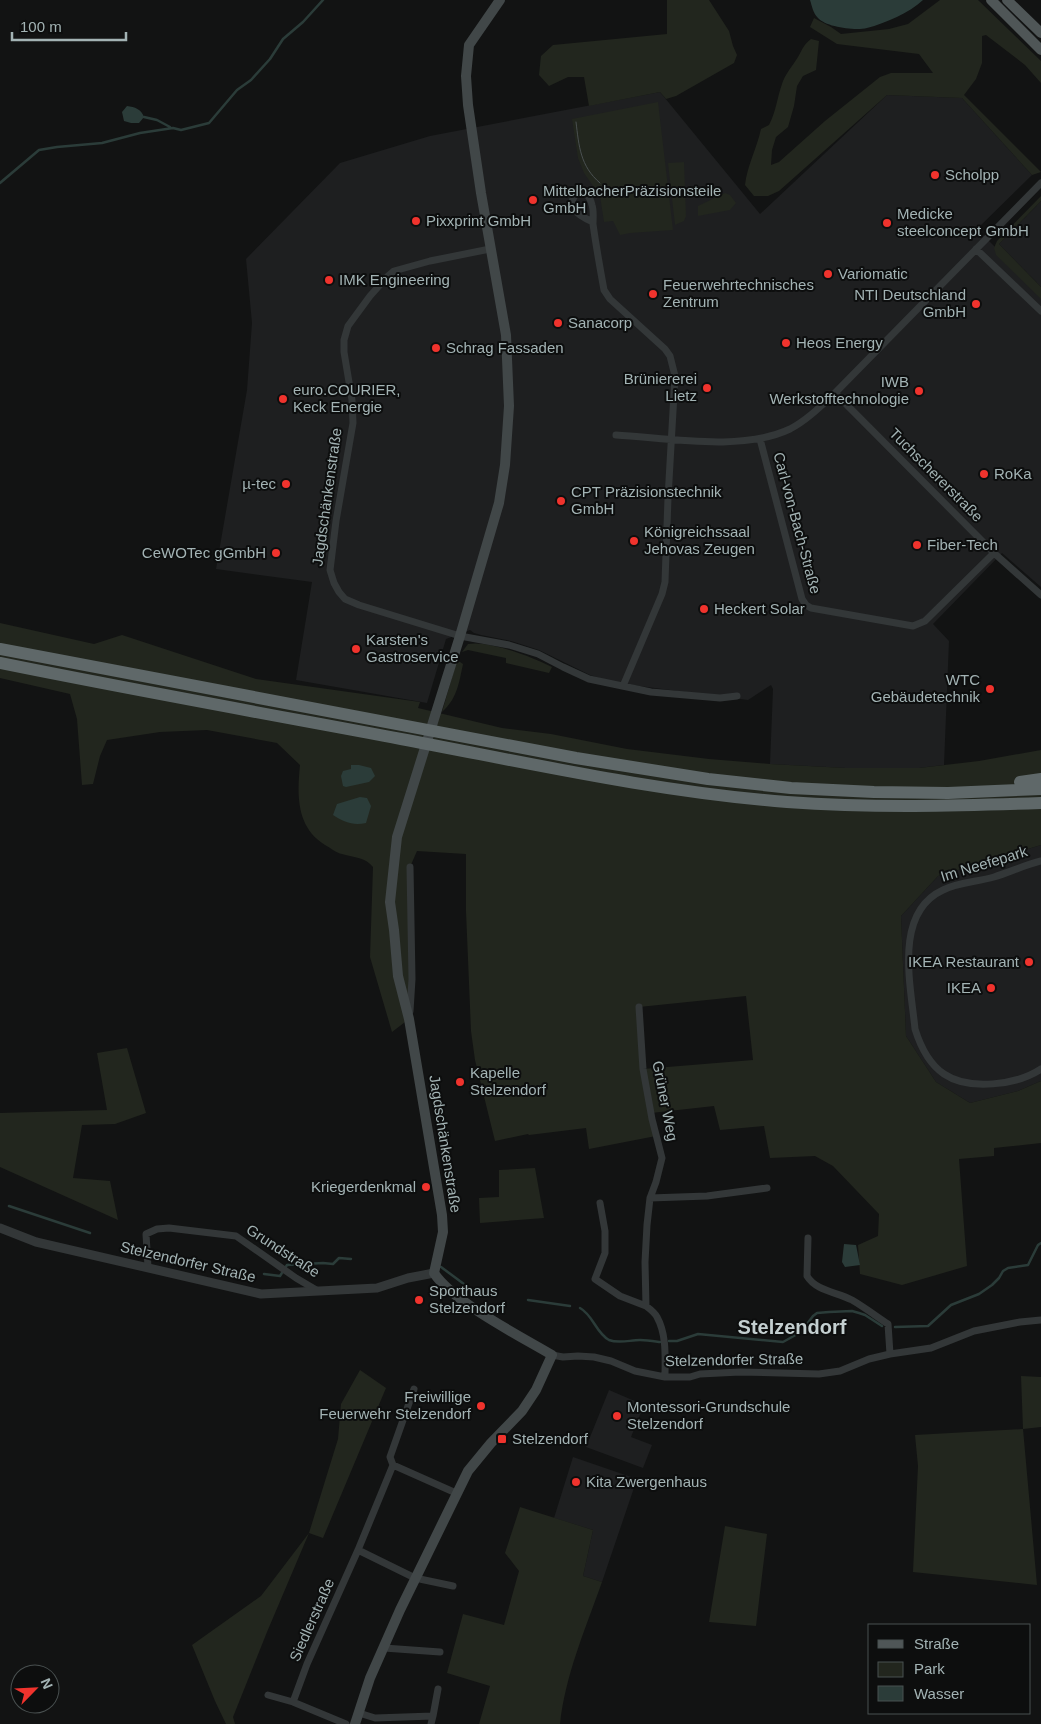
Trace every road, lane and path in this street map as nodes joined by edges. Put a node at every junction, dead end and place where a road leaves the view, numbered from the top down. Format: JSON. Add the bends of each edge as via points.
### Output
{"nodes":[{"id":1,"x":500,"y":0,"type":"edge"},
{"id":2,"x":991,"y":0,"type":"edge"},
{"id":3,"x":1007,"y":0,"type":"edge"},
{"id":4,"x":1041,"y":33,"type":"edge"},
{"id":5,"x":1041,"y":50,"type":"edge"},
{"id":6,"x":1041,"y":183,"type":"edge"},
{"id":7,"x":593,"y":222,"type":"dead end"},
{"id":8,"x":490,"y":249,"type":"junction"},
{"id":9,"x":976,"y":249,"type":"junction"},
{"id":10,"x":1041,"y":311,"type":"edge"},
{"id":11,"x":835,"y":394,"type":"junction"},
{"id":12,"x":616,"y":434,"type":"dead end"},
{"id":13,"x":672,"y":439,"type":"junction"},
{"id":14,"x":760,"y":439,"type":"junction"},
{"id":15,"x":994,"y":553,"type":"junction"},
{"id":16,"x":1041,"y":595,"type":"edge"},
{"id":17,"x":460,"y":636,"type":"junction"},
{"id":18,"x":0,"y":648,"type":"edge"},
{"id":19,"x":0,"y":663,"type":"edge"},
{"id":20,"x":623,"y":686,"type":"junction"},
{"id":21,"x":737,"y":696,"type":"dead end"},
{"id":22,"x":1041,"y":779,"type":"edge"},
{"id":23,"x":1041,"y":789,"type":"edge"},
{"id":24,"x":948,"y":793,"type":"junction"},
{"id":25,"x":1024,"y":803,"type":"junction"},
{"id":26,"x":1041,"y":803,"type":"edge"},
{"id":27,"x":1041,"y":807,"type":"edge"},
{"id":28,"x":1041,"y":861,"type":"edge"},
{"id":29,"x":410,"y":867,"type":"dead end"},
{"id":30,"x":639,"y":1008,"type":"dead end"},
{"id":31,"x":409,"y":1019,"type":"junction"},
{"id":32,"x":1041,"y":1069,"type":"edge"},
{"id":33,"x":768,"y":1188,"type":"dead end"},
{"id":34,"x":650,"y":1198,"type":"junction"},
{"id":35,"x":600,"y":1203,"type":"dead end"},
{"id":36,"x":0,"y":1228,"type":"edge"},
{"id":37,"x":808,"y":1238,"type":"dead end"},
{"id":38,"x":148,"y":1267,"type":"junction"},
{"id":39,"x":434,"y":1272,"type":"junction"},
{"id":40,"x":319,"y":1291,"type":"junction"},
{"id":41,"x":646,"y":1306,"type":"junction"},
{"id":42,"x":1041,"y":1320,"type":"edge"},
{"id":43,"x":890,"y":1354,"type":"junction"},
{"id":44,"x":552,"y":1355,"type":"junction"},
{"id":45,"x":665,"y":1377,"type":"junction"},
{"id":46,"x":414,"y":1389,"type":"dead end"},
{"id":47,"x":393,"y":1465,"type":"junction"},
{"id":48,"x":456,"y":1493,"type":"junction"},
{"id":49,"x":358,"y":1550,"type":"junction"},
{"id":50,"x":415,"y":1578,"type":"junction"},
{"id":51,"x":452,"y":1586,"type":"dead end"},
{"id":52,"x":384,"y":1648,"type":"junction"},
{"id":53,"x":440,"y":1652,"type":"dead end"},
{"id":54,"x":438,"y":1689,"type":"dead end"},
{"id":55,"x":268,"y":1695,"type":"dead end"},
{"id":56,"x":293,"y":1702,"type":"junction"},
{"id":57,"x":359,"y":1713,"type":"junction"},
{"id":58,"x":433,"y":1716,"type":"junction"},
{"id":59,"x":346,"y":1724,"type":"edge"},
{"id":60,"x":355,"y":1724,"type":"edge"},
{"id":61,"x":431,"y":1724,"type":"edge"}],
"edges":[{"from":1,"to":8,"type":"main road","name":"Jagdschänkenstraße","via":[[469,45],[466,65],[472,136]]},
{"from":2,"to":5,"type":"main road"},
{"from":3,"to":4,"type":"main road"},
{"from":6,"to":9,"type":"street","name":"Carl-von-Bach-Straße"},
{"from":7,"to":13,"type":"street","via":[[604,290],[670,356],[675,376]]},
{"from":8,"to":17,"type":"main road","name":"Jagdschänkenstraße","via":[[506,334],[509,426],[506,465],[499,503]]},
{"from":8,"to":17,"type":"street","name":"Jagdschänkenstraße","via":[[394,271],[348,326],[344,340],[353,423],[330,570],[334,583],[346,599],[358,606]]},
{"from":9,"to":10,"type":"street"},
{"from":9,"to":11,"type":"street","name":"Carl-von-Bach-Straße"},
{"from":11,"to":14,"type":"street","name":"Carl-von-Bach-Straße","via":[[790,429]]},
{"from":11,"to":15,"type":"street","name":"Tuchschererstraße"},
{"from":12,"to":13,"type":"street","name":"Carl-von-Bach-Straße"},
{"from":13,"to":14,"type":"street","name":"Carl-von-Bach-Straße","via":[[731,442]]},
{"from":13,"to":20,"type":"street","via":[[665,582]]},
{"from":14,"to":15,"type":"street","name":"Carl-von-Bach-Straße","via":[[802,599],[811,608],[913,626],[924,621]]},
{"from":15,"to":16,"type":"street","name":"Tuchschererstraße"},
{"from":17,"to":20,"type":"street","name":"Jagdschänkenstraße","via":[[509,645],[538,654],[589,679]]},
{"from":17,"to":31,"type":"main road","name":"Jagdschänkenstraße","via":[[397,837],[390,902],[398,976]]},
{"from":18,"to":24,"type":"highway","via":[[610,764],[708,779],[791,788]]},
{"from":19,"to":25,"type":"highway","via":[[703,793],[878,807]]},
{"from":20,"to":21,"type":"street","name":"Jagdschänkenstraße","via":[[651,692],[720,698]]},
{"from":22,"to":24,"type":"highway","via":[[967,786]]},
{"from":23,"to":24,"type":"highway"},
{"from":25,"to":26,"type":"highway"},
{"from":25,"to":27,"type":"highway"},
{"from":28,"to":32,"type":"street","name":"Im Neefepark","via":[[994,877],[966,882],[933,896],[914,920],[908,948],[915,1029],[926,1055],[943,1074],[955,1080],[988,1084],[1010,1082]]},
{"from":29,"to":31,"type":"street","name":"Jagdschänkenstraße","via":[[412,979]]},
{"from":30,"to":34,"type":"street","name":"Grüner Weg","via":[[643,1069],[662,1158]]},
{"from":31,"to":39,"type":"main road","name":"Jagdschänkenstraße","via":[[442,1215],[443,1232]]},
{"from":33,"to":34,"type":"street","via":[[707,1196]]},
{"from":34,"to":41,"type":"street","name":"Grüner Weg","via":[[645,1262]]},
{"from":35,"to":41,"type":"street","via":[[605,1253],[595,1279],[620,1296]]},
{"from":36,"to":38,"type":"street","name":"Stelzendorfer Straße","via":[[36,1242]]},
{"from":37,"to":43,"type":"street","via":[[807,1276],[810,1281],[849,1298],[888,1324]]},
{"from":38,"to":40,"type":"street","name":"Stelzendorfer Straße","via":[[261,1294]]},
{"from":38,"to":40,"type":"street","name":"Grundstraße","via":[[146,1234],[157,1229],[236,1236]]},
{"from":39,"to":40,"type":"street","name":"Stelzendorfer Straße","via":[[377,1288]]},
{"from":39,"to":44,"type":"main road","name":"Stelzendorfer Straße","via":[[468,1304]]},
{"from":41,"to":45,"type":"street","via":[[657,1316],[662,1328]]},
{"from":42,"to":43,"type":"street","name":"Stelzendorfer Straße","via":[[995,1326],[930,1348]]},
{"from":43,"to":45,"type":"street","name":"Stelzendorfer Straße","via":[[840,1371],[819,1374],[740,1372]]},
{"from":44,"to":45,"type":"street","name":"Stelzendorfer Straße","via":[[594,1357]]},
{"from":44,"to":48,"type":"main road","via":[[522,1411],[468,1470]]},
{"from":46,"to":47,"type":"street","name":"Siedlerstraße","via":[[390,1457]]},
{"from":47,"to":48,"type":"street"},
{"from":47,"to":49,"type":"street","name":"Siedlerstraße"},
{"from":48,"to":50,"type":"main road"},
{"from":49,"to":50,"type":"street"},
{"from":49,"to":56,"type":"street","name":"Siedlerstraße"},
{"from":50,"to":51,"type":"street"},
{"from":50,"to":52,"type":"main road"},
{"from":52,"to":53,"type":"street"},
{"from":52,"to":57,"type":"main road"},
{"from":54,"to":58,"type":"street"},
{"from":55,"to":56,"type":"street"},
{"from":56,"to":59,"type":"street"},
{"from":57,"to":58,"type":"street","via":[[375,1718]]},
{"from":57,"to":60,"type":"main road"},
{"from":58,"to":61,"type":"street"}]}
